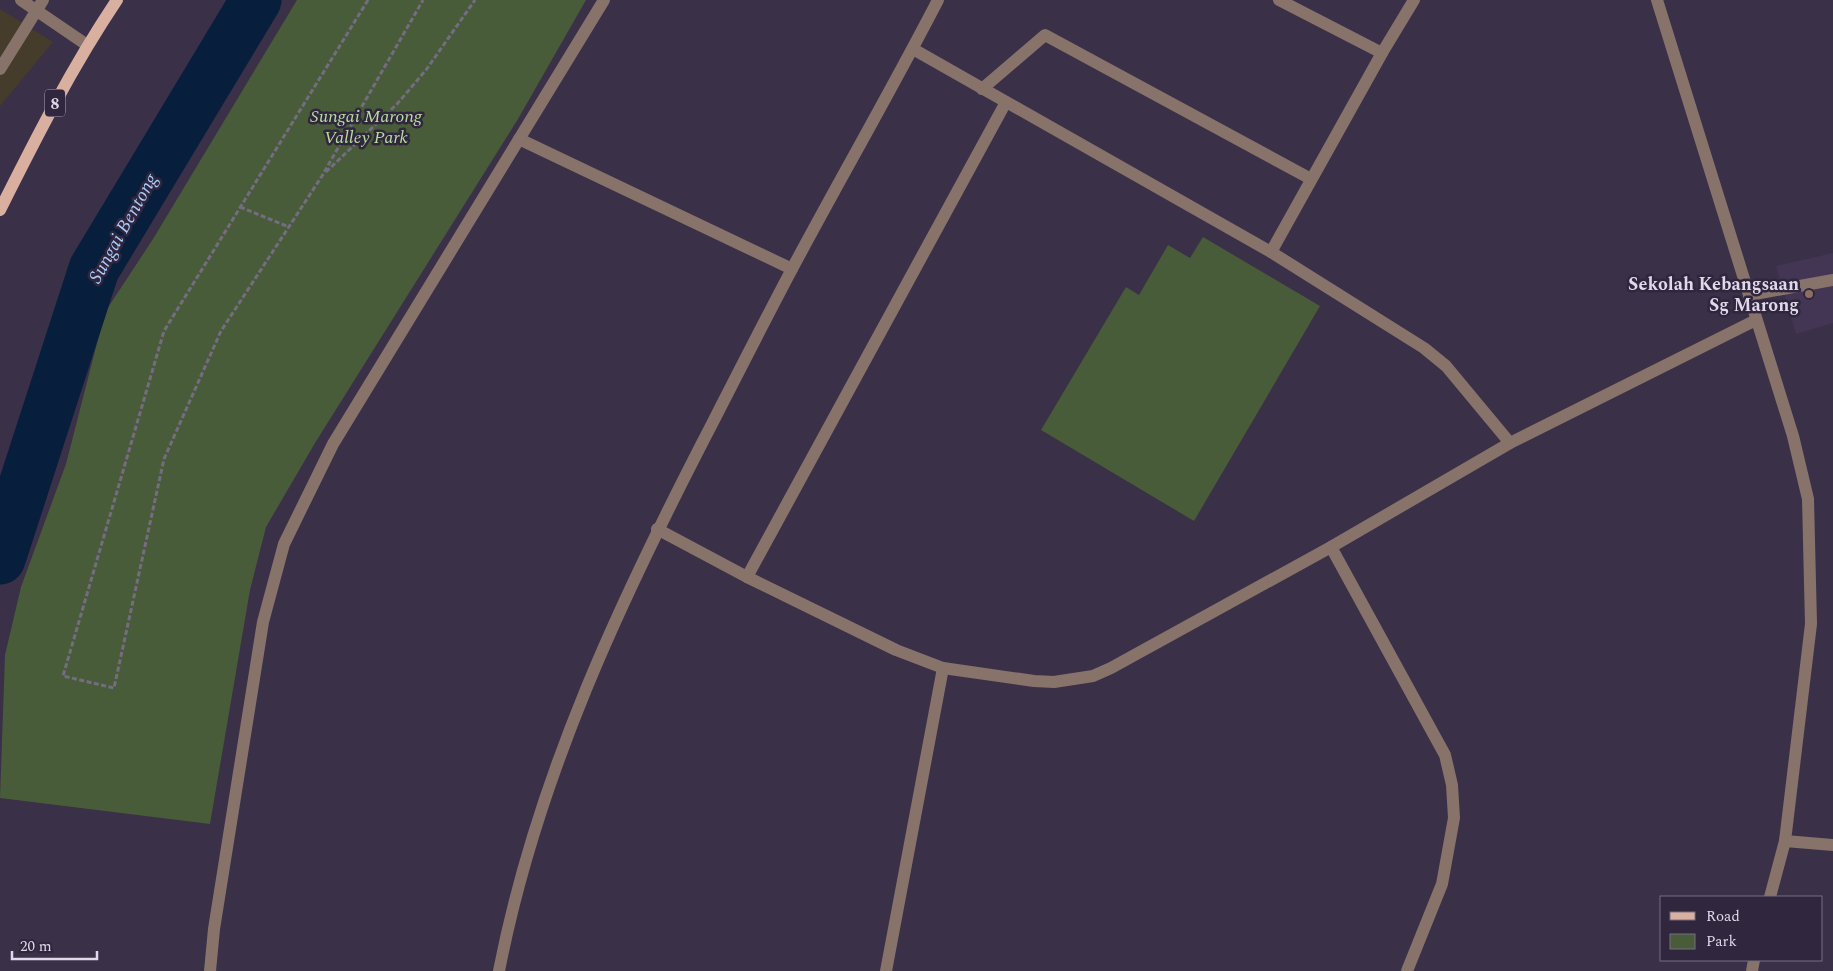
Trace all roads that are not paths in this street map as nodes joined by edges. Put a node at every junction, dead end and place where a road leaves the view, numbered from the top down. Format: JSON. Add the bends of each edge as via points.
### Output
{"nodes":[{"id":1,"x":21,"y":0,"type":"edge"},
{"id":2,"x":117,"y":0,"type":"edge"},
{"id":3,"x":604,"y":0,"type":"edge"},
{"id":4,"x":938,"y":0,"type":"edge"},
{"id":5,"x":1279,"y":0,"type":"edge"},
{"id":6,"x":1414,"y":0,"type":"edge"},
{"id":7,"x":1656,"y":0,"type":"edge"},
{"id":8,"x":39,"y":5,"type":"edge"},
{"id":9,"x":87,"y":45,"type":"junction"},
{"id":10,"x":913,"y":49,"type":"junction"},
{"id":11,"x":1382,"y":53,"type":"junction"},
{"id":12,"x":0,"y":69,"type":"edge"},
{"id":13,"x":982,"y":89,"type":"junction"},
{"id":14,"x":1006,"y":102,"type":"junction"},
{"id":15,"x":520,"y":139,"type":"junction"},
{"id":16,"x":1312,"y":179,"type":"junction"},
{"id":17,"x":0,"y":210,"type":"edge"},
{"id":18,"x":1271,"y":252,"type":"junction"},
{"id":19,"x":792,"y":269,"type":"junction"},
{"id":20,"x":1833,"y":280,"type":"edge"},
{"id":21,"x":1749,"y":295,"type":"junction"},
{"id":22,"x":1756,"y":320,"type":"junction"},
{"id":23,"x":1510,"y":443,"type":"junction"},
{"id":24,"x":657,"y":530,"type":"junction"},
{"id":25,"x":1331,"y":547,"type":"junction"},
{"id":26,"x":747,"y":577,"type":"junction"},
{"id":27,"x":943,"y":668,"type":"junction"},
{"id":28,"x":1785,"y":841,"type":"junction"},
{"id":29,"x":1833,"y":845,"type":"edge"},
{"id":30,"x":1770,"y":896,"type":"edge"},
{"id":31,"x":210,"y":971,"type":"edge"},
{"id":32,"x":499,"y":971,"type":"edge"},
{"id":33,"x":886,"y":971,"type":"edge"},
{"id":34,"x":1407,"y":971,"type":"edge"}],
"edges":[{"from":1,"to":8,"type":"street"},
{"from":2,"to":9,"type":"main road","number":"8"},
{"from":3,"to":15,"type":"street"},
{"from":4,"to":10,"type":"street"},
{"from":5,"to":11,"type":"street"},
{"from":6,"to":11,"type":"street"},
{"from":7,"to":21,"type":"street"},
{"from":8,"to":9,"type":"street"},
{"from":8,"to":12,"type":"street"},
{"from":9,"to":17,"type":"main road","number":"8"},
{"from":10,"to":13,"type":"street"},
{"from":10,"to":19,"type":"street"},
{"from":11,"to":16,"type":"street"},
{"from":13,"to":14,"type":"street"},
{"from":13,"to":16,"type":"street","via":[[1046,34]]},
{"from":14,"to":18,"type":"street"},
{"from":14,"to":26,"type":"street"},
{"from":15,"to":19,"type":"street"},
{"from":15,"to":31,"type":"street","via":[[333,444],[284,544],[263,622],[214,928]]},
{"from":16,"to":18,"type":"street"},
{"from":18,"to":23,"type":"street","via":[[1424,348],[1446,366]]},
{"from":19,"to":24,"type":"street"},
{"from":20,"to":21,"type":"street"},
{"from":21,"to":22,"type":"street"},
{"from":22,"to":23,"type":"street"},
{"from":22,"to":28,"type":"street","via":[[1793,436],[1808,499],[1811,624]]},
{"from":23,"to":25,"type":"street"},
{"from":24,"to":26,"type":"street"},
{"from":24,"to":32,"type":"street","via":[[590,679],[557,762],[528,851]]},
{"from":25,"to":27,"type":"street","via":[[1092,676],[1054,682],[1034,681]]},
{"from":25,"to":34,"type":"street","via":[[1445,755],[1452,785],[1454,818],[1442,884]]},
{"from":26,"to":27,"type":"street","via":[[896,650]]},
{"from":27,"to":33,"type":"street"},
{"from":28,"to":29,"type":"street"},
{"from":28,"to":30,"type":"street"}]}
